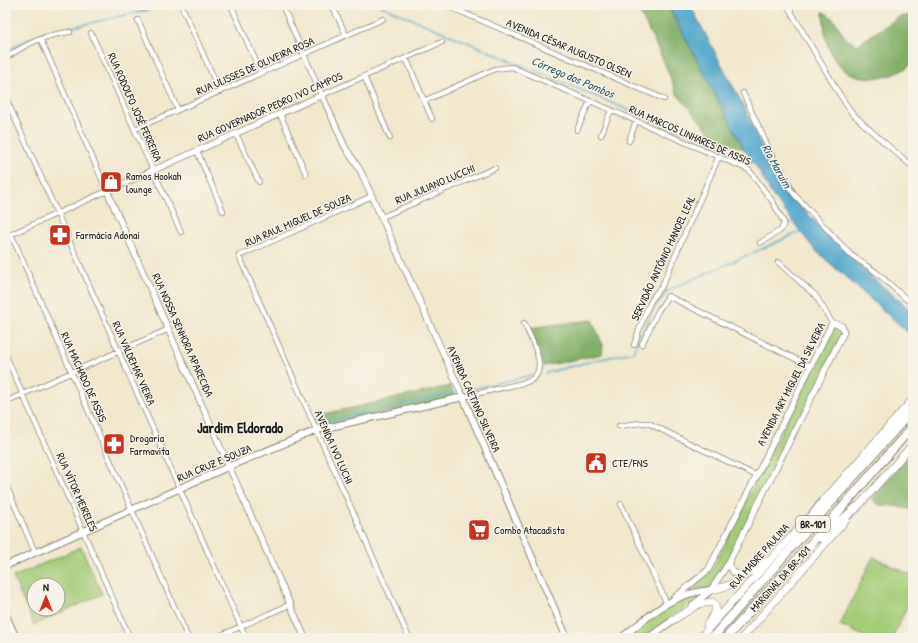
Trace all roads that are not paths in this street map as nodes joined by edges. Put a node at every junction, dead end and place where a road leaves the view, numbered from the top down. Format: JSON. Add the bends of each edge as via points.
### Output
{"nodes":[{"id":1,"x":231,"y":5,"type":"edge"},
{"id":2,"x":282,"y":5,"type":"edge"},
{"id":3,"x":332,"y":5,"type":"edge"},
{"id":4,"x":445,"y":5,"type":"edge"},
{"id":5,"x":787,"y":5,"type":"edge"},
{"id":6,"x":183,"y":8,"type":"dead end"},
{"id":7,"x":383,"y":19,"type":"dead end"},
{"id":8,"x":138,"y":20,"type":"dead end"},
{"id":9,"x":70,"y":32,"type":"dead end"},
{"id":10,"x":92,"y":33,"type":"dead end"},
{"id":11,"x":346,"y":35,"type":"junction"},
{"id":12,"x":41,"y":40,"type":"junction"},
{"id":13,"x":442,"y":42,"type":"dead end"},
{"id":14,"x":304,"y":54,"type":"junction"},
{"id":15,"x":406,"y":58,"type":"junction"},
{"id":16,"x":5,"y":59,"type":"edge"},
{"id":17,"x":261,"y":73,"type":"junction"},
{"id":18,"x":364,"y":76,"type":"junction"},
{"id":19,"x":220,"y":92,"type":"junction"},
{"id":20,"x":743,"y":93,"type":"dead end"},
{"id":21,"x":322,"y":95,"type":"junction"},
{"id":22,"x":5,"y":98,"type":"edge"},
{"id":23,"x":664,"y":99,"type":"dead end"},
{"id":24,"x":424,"y":101,"type":"junction"},
{"id":25,"x":590,"y":101,"type":"junction"},
{"id":26,"x":178,"y":110,"type":"junction"},
{"id":27,"x":611,"y":110,"type":"junction"},
{"id":28,"x":280,"y":114,"type":"junction"},
{"id":29,"x":432,"y":119,"type":"dead end"},
{"id":30,"x":636,"y":121,"type":"junction"},
{"id":31,"x":135,"y":129,"type":"junction"},
{"id":32,"x":577,"y":130,"type":"dead end"},
{"id":33,"x":236,"y":134,"type":"junction"},
{"id":34,"x":601,"y":135,"type":"dead end"},
{"id":35,"x":390,"y":138,"type":"dead end"},
{"id":36,"x":628,"y":141,"type":"dead end"},
{"id":37,"x":197,"y":151,"type":"junction"},
{"id":38,"x":719,"y":156,"type":"junction"},
{"id":39,"x":913,"y":167,"type":"edge"},
{"id":40,"x":495,"y":168,"type":"dead end"},
{"id":41,"x":153,"y":170,"type":"junction"},
{"id":42,"x":306,"y":174,"type":"dead end"},
{"id":43,"x":259,"y":182,"type":"dead end"},
{"id":44,"x":107,"y":191,"type":"junction"},
{"id":45,"x":372,"y":196,"type":"junction"},
{"id":46,"x":224,"y":211,"type":"dead end"},
{"id":47,"x":57,"y":214,"type":"junction"},
{"id":48,"x":382,"y":217,"type":"junction"},
{"id":49,"x":181,"y":232,"type":"dead end"},
{"id":50,"x":10,"y":234,"type":"junction"},
{"id":51,"x":5,"y":237,"type":"edge"},
{"id":52,"x":760,"y":243,"type":"dead end"},
{"id":53,"x":778,"y":262,"type":"dead end"},
{"id":54,"x":243,"y":264,"type":"joint"},
{"id":55,"x":662,"y":288,"type":"junction"},
{"id":56,"x":668,"y":296,"type":"junction"},
{"id":57,"x":913,"y":306,"type":"edge"},
{"id":58,"x":524,"y":323,"type":"dead end"},
{"id":59,"x":832,"y":323,"type":"junction"},
{"id":60,"x":169,"y":329,"type":"junction"},
{"id":61,"x":642,"y":344,"type":"dead end"},
{"id":62,"x":634,"y":345,"type":"dead end"},
{"id":63,"x":118,"y":351,"type":"junction"},
{"id":64,"x":5,"y":354,"type":"edge"},
{"id":65,"x":810,"y":366,"type":"junction"},
{"id":66,"x":72,"y":372,"type":"junction"},
{"id":67,"x":23,"y":394,"type":"junction"},
{"id":68,"x":463,"y":397,"type":"junction"},
{"id":69,"x":913,"y":399,"type":"edge"},
{"id":70,"x":5,"y":402,"type":"edge"},
{"id":71,"x":913,"y":409,"type":"edge"},
{"id":72,"x":619,"y":426,"type":"dead end"},
{"id":73,"x":913,"y":426,"type":"edge"},
{"id":74,"x":317,"y":430,"type":"junction"},
{"id":75,"x":913,"y":444,"type":"edge"},
{"id":76,"x":230,"y":466,"type":"junction"},
{"id":77,"x":757,"y":476,"type":"junction"},
{"id":78,"x":5,"y":483,"type":"edge"},
{"id":79,"x":179,"y":488,"type":"junction"},
{"id":80,"x":824,"y":500,"type":"junction"},
{"id":81,"x":621,"y":504,"type":"dead end"},
{"id":82,"x":857,"y":507,"type":"junction"},
{"id":83,"x":132,"y":509,"type":"junction"},
{"id":84,"x":84,"y":531,"type":"junction"},
{"id":85,"x":35,"y":552,"type":"junction"},
{"id":86,"x":776,"y":554,"type":"junction"},
{"id":87,"x":785,"y":555,"type":"junction"},
{"id":88,"x":800,"y":556,"type":"junction"},
{"id":89,"x":728,"y":564,"type":"junction"},
{"id":90,"x":5,"y":566,"type":"edge"},
{"id":91,"x":748,"y":573,"type":"junction"},
{"id":92,"x":711,"y":590,"type":"junction"},
{"id":93,"x":667,"y":603,"type":"junction"},
{"id":94,"x":291,"y":604,"type":"junction"},
{"id":95,"x":5,"y":614,"type":"edge"},
{"id":96,"x":673,"y":620,"type":"junction"},
{"id":97,"x":241,"y":626,"type":"junction"},
{"id":98,"x":16,"y":638,"type":"edge"},
{"id":99,"x":130,"y":638,"type":"edge"},
{"id":100,"x":188,"y":638,"type":"edge"},
{"id":101,"x":215,"y":638,"type":"edge"},
{"id":102,"x":246,"y":638,"type":"edge"},
{"id":103,"x":305,"y":638,"type":"edge"},
{"id":104,"x":409,"y":638,"type":"edge"},
{"id":105,"x":567,"y":638,"type":"edge"},
{"id":106,"x":621,"y":638,"type":"edge"},
{"id":107,"x":648,"y":638,"type":"edge"},
{"id":108,"x":696,"y":638,"type":"edge"},
{"id":109,"x":700,"y":638,"type":"edge"},
{"id":110,"x":712,"y":638,"type":"edge"},
{"id":111,"x":726,"y":638,"type":"edge"},
{"id":112,"x":742,"y":638,"type":"edge"}],
"edges":[{"from":1,"to":17,"type":"street"},
{"from":2,"to":14,"type":"street"},
{"from":3,"to":11,"type":"street"},
{"from":4,"to":23,"type":"street","name":"AVENIDA CÉSAR AUGUSTO OLSEN"},
{"from":5,"to":39,"type":"street","via":[[851,112]]},
{"from":6,"to":19,"type":"street"},
{"from":7,"to":11,"type":"street","name":"RUA ULISSES DE OLIVEIRA ROSA"},
{"from":8,"to":26,"type":"street"},
{"from":9,"to":12,"type":"street"},
{"from":10,"to":31,"type":"street","name":"RUA RODOLFO JOSÉ FERREIRA"},
{"from":11,"to":14,"type":"street","name":"RUA ULISSES DE OLIVEIRA ROSA"},
{"from":12,"to":16,"type":"street","via":[[31,43]]},
{"from":12,"to":44,"type":"street","name":"RUA NOSSA SENHORA APARECIDA"},
{"from":13,"to":15,"type":"street","name":"RUA GOVERNADOR PEDRO IVO CAMPOS"},
{"from":14,"to":17,"type":"street","name":"RUA ULISSES DE OLIVEIRA ROSA"},
{"from":14,"to":21,"type":"street"},
{"from":15,"to":18,"type":"street","name":"RUA GOVERNADOR PEDRO IVO CAMPOS"},
{"from":15,"to":24,"type":"street"},
{"from":17,"to":19,"type":"street","name":"RUA ULISSES DE OLIVEIRA ROSA"},
{"from":18,"to":21,"type":"street","name":"RUA GOVERNADOR PEDRO IVO CAMPOS"},
{"from":18,"to":35,"type":"street"},
{"from":19,"to":26,"type":"street","name":"RUA ULISSES DE OLIVEIRA ROSA"},
{"from":20,"to":57,"type":"street","via":[[781,175],[794,194],[851,255],[876,272]]},
{"from":21,"to":28,"type":"street","name":"RUA GOVERNADOR PEDRO IVO CAMPOS"},
{"from":21,"to":45,"type":"street","name":"AVENIDA CAETANO SILVEIRA","via":[[345,147],[360,170]]},
{"from":22,"to":47,"type":"street","name":"RUA VALDEMAR VIEIRA"},
{"from":24,"to":25,"type":"street","name":"RUA MARCOS LINHARES DE ASSIS","via":[[504,67],[512,67]]},
{"from":24,"to":29,"type":"street"},
{"from":25,"to":27,"type":"street","name":"RUA MARCOS LINHARES DE ASSIS"},
{"from":25,"to":32,"type":"street"},
{"from":26,"to":31,"type":"street","name":"RUA ULISSES DE OLIVEIRA ROSA"},
{"from":27,"to":30,"type":"street","name":"RUA MARCOS LINHARES DE ASSIS"},
{"from":27,"to":34,"type":"street"},
{"from":28,"to":33,"type":"street","name":"RUA GOVERNADOR PEDRO IVO CAMPOS"},
{"from":28,"to":42,"type":"street"},
{"from":30,"to":36,"type":"street"},
{"from":30,"to":38,"type":"street","name":"RUA MARCOS LINHARES DE ASSIS"},
{"from":31,"to":41,"type":"street","name":"RUA RODOLFO JOSÉ FERREIRA"},
{"from":33,"to":37,"type":"street","name":"RUA GOVERNADOR PEDRO IVO CAMPOS"},
{"from":33,"to":43,"type":"street"},
{"from":37,"to":41,"type":"street","name":"RUA GOVERNADOR PEDRO IVO CAMPOS"},
{"from":37,"to":46,"type":"street"},
{"from":38,"to":52,"type":"street","name":"RUA MARCOS LINHARES DE ASSIS","via":[[749,170],[773,202],[784,222],[781,230]]},
{"from":38,"to":55,"type":"street","name":"SERVIDÃO ANTÔNIO MANOEL LEAL"},
{"from":40,"to":48,"type":"street","name":"RUA JULIANO LUCCHI"},
{"from":41,"to":44,"type":"street","name":"RUA GOVERNADOR PEDRO IVO CAMPOS"},
{"from":41,"to":49,"type":"street","name":"RUA RODOLFO JOSÉ FERREIRA"},
{"from":44,"to":47,"type":"street"},
{"from":44,"to":60,"type":"street","name":"RUA NOSSA SENHORA APARECIDA"},
{"from":45,"to":48,"type":"street","name":"AVENIDA CAETANO SILVEIRA"},
{"from":45,"to":54,"type":"street","name":"RUA RAUL MIGUEL DE SOUZA","via":[[239,256]]},
{"from":47,"to":50,"type":"street"},
{"from":47,"to":63,"type":"street","name":"RUA VALDEMAR VIEIRA"},
{"from":48,"to":68,"type":"street","name":"AVENIDA CAETANO SILVEIRA"},
{"from":50,"to":51,"type":"street"},
{"from":50,"to":66,"type":"street","name":"RUA MACHADO DE ASSIS"},
{"from":53,"to":59,"type":"street","via":[[816,296]]},
{"from":54,"to":74,"type":"street","name":"AVENIDA IVO LUCHI"},
{"from":55,"to":56,"type":"street"},
{"from":55,"to":62,"type":"street","name":"SERVIDÃO ANTÔNIO MANOEL LEAL","via":[[655,295],[647,311]]},
{"from":56,"to":61,"type":"street"},
{"from":56,"to":65,"type":"street"},
{"from":58,"to":68,"type":"street","via":[[540,363],[538,374],[527,382]]},
{"from":59,"to":65,"type":"street","name":"AVENIDA ARY MIGUEL DA SILVEIRA"},
{"from":59,"to":89,"type":"street","name":"AVENIDA ARY MIGUEL DA SILVEIRA","via":[[842,326],[844,332]]},
{"from":60,"to":63,"type":"street"},
{"from":60,"to":76,"type":"street","name":"RUA NOSSA SENHORA APARECIDA"},
{"from":63,"to":66,"type":"street"},
{"from":63,"to":79,"type":"street","name":"RUA VALDEMAR VIEIRA"},
{"from":64,"to":67,"type":"street","name":"RUA VÍTOR MEIRELES"},
{"from":65,"to":77,"type":"street","name":"AVENIDA ARY MIGUEL DA SILVEIRA"},
{"from":66,"to":67,"type":"street"},
{"from":66,"to":83,"type":"street","name":"RUA MACHADO DE ASSIS"},
{"from":67,"to":70,"type":"street"},
{"from":67,"to":84,"type":"street","name":"RUA VÍTOR MEIRELES"},
{"from":68,"to":74,"type":"main road","name":"RUA CRUZ E SOUZA"},
{"from":68,"to":105,"type":"main road","name":"AVENIDA CAETANO SILVEIRA"},
{"from":69,"to":80,"type":"main road","name":"RUA MADRE PAULINA"},
{"from":71,"to":87,"type":"highway","number":"BR-101"},
{"from":72,"to":77,"type":"street","via":[[648,423]]},
{"from":73,"to":88,"type":"highway","number":"BR-101"},
{"from":74,"to":76,"type":"main road","name":"RUA CRUZ E SOUZA"},
{"from":74,"to":104,"type":"street","name":"AVENIDA IVO LUCHI"},
{"from":75,"to":82,"type":"main road","name":"MARGINAL DA BR-101"},
{"from":76,"to":79,"type":"main road","name":"RUA CRUZ E SOUZA"},
{"from":76,"to":94,"type":"street","name":"RUA NOSSA SENHORA APARECIDA"},
{"from":77,"to":93,"type":"street","name":"AVENIDA ARY MIGUEL DA SILVEIRA","via":[[708,570]]},
{"from":78,"to":85,"type":"street"},
{"from":79,"to":83,"type":"main road","name":"RUA CRUZ E SOUZA"},
{"from":79,"to":97,"type":"street","name":"RUA VALDEMAR VIEIRA"},
{"from":80,"to":86,"type":"main road","name":"RUA MADRE PAULINA"},
{"from":80,"to":87,"type":"highway"},
{"from":81,"to":93,"type":"street"},
{"from":82,"to":88,"type":"highway"},
{"from":82,"to":112,"type":"main road","name":"MARGINAL DA BR-101"},
{"from":83,"to":84,"type":"main road","name":"RUA CRUZ E SOUZA"},
{"from":83,"to":100,"type":"street","name":"RUA MACHADO DE ASSIS"},
{"from":84,"to":85,"type":"main road","name":"RUA CRUZ E SOUZA"},
{"from":84,"to":99,"type":"street","name":"RUA VÍTOR MEIRELES"},
{"from":85,"to":90,"type":"main road","name":"RUA CRUZ E SOUZA"},
{"from":86,"to":91,"type":"main road"},
{"from":86,"to":109,"type":"main road","name":"RUA MADRE PAULINA"},
{"from":87,"to":110,"type":"highway","number":"BR-101"},
{"from":88,"to":111,"type":"highway","number":"BR-101"},
{"from":89,"to":91,"type":"street","via":[[734,573]]},
{"from":89,"to":92,"type":"street","name":"AVENIDA ARY MIGUEL DA SILVEIRA"},
{"from":91,"to":92,"type":"main road","via":[[727,586]]},
{"from":92,"to":93,"type":"main road","via":[[685,594]]},
{"from":92,"to":96,"type":"main road","name":"AVENIDA ARY MIGUEL DA SILVEIRA"},
{"from":93,"to":106,"type":"main road","name":"AVENIDA ARY MIGUEL DA SILVEIRA"},
{"from":94,"to":97,"type":"street"},
{"from":94,"to":103,"type":"street","name":"RUA NOSSA SENHORA APARECIDA"},
{"from":95,"to":98,"type":"main road"},
{"from":96,"to":107,"type":"main road","name":"AVENIDA ARY MIGUEL DA SILVEIRA"},
{"from":96,"to":108,"type":"main road","via":[[703,603],[715,604],[715,614]]},
{"from":97,"to":101,"type":"street"},
{"from":97,"to":102,"type":"street","name":"RUA VALDEMAR VIEIRA"}]}
